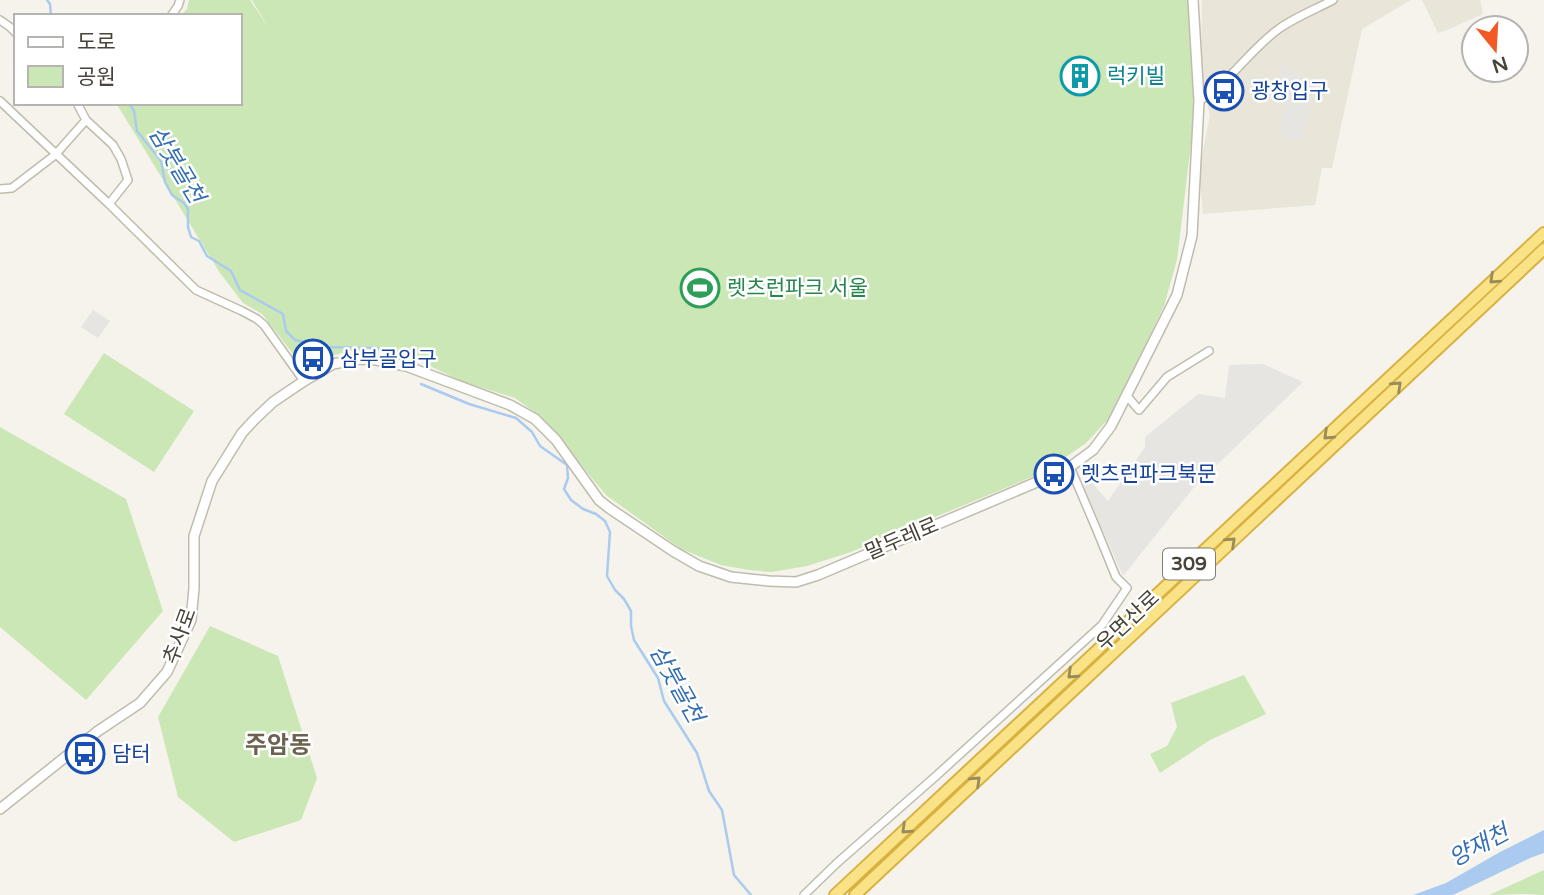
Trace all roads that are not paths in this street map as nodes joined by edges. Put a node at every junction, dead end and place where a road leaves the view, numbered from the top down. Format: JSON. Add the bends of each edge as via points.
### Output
{"nodes":[{"id":1,"x":1193,"y":0,"type":"edge"},
{"id":2,"x":1333,"y":0,"type":"edge"},
{"id":3,"x":0,"y":20,"type":"edge"},
{"id":4,"x":14,"y":31,"type":"edge"},
{"id":5,"x":0,"y":101,"type":"edge"},
{"id":6,"x":1199,"y":101,"type":"junction"},
{"id":7,"x":80,"y":105,"type":"edge"},
{"id":8,"x":86,"y":120,"type":"junction"},
{"id":9,"x":55,"y":155,"type":"junction"},
{"id":10,"x":0,"y":189,"type":"edge"},
{"id":11,"x":109,"y":204,"type":"junction"},
{"id":12,"x":1544,"y":233,"type":"edge"},
{"id":13,"x":1544,"y":249,"type":"edge"},
{"id":14,"x":1209,"y":351,"type":"dead end"},
{"id":15,"x":304,"y":381,"type":"junction"},
{"id":16,"x":1127,"y":396,"type":"junction"},
{"id":17,"x":1070,"y":467,"type":"junction"},
{"id":18,"x":0,"y":809,"type":"edge"},
{"id":19,"x":804,"y":895,"type":"edge"},
{"id":20,"x":835,"y":895,"type":"edge"},
{"id":21,"x":855,"y":895,"type":"edge"}],
"edges":[{"from":1,"to":6,"type":"street","name":"말두레로"},
{"from":2,"to":6,"type":"street","via":[[1279,29]]},
{"from":3,"to":4,"type":"street"},
{"from":5,"to":9,"type":"street"},
{"from":6,"to":16,"type":"street","name":"말두레로","via":[[1192,236],[1177,295]]},
{"from":7,"to":8,"type":"street"},
{"from":8,"to":9,"type":"street"},
{"from":8,"to":11,"type":"street","via":[[113,145],[128,180]]},
{"from":9,"to":10,"type":"street","via":[[12,188]]},
{"from":9,"to":11,"type":"street"},
{"from":11,"to":15,"type":"street","via":[[197,290],[264,325]]},
{"from":12,"to":20,"type":"highway","name":"우면산로","number":"309","one_way":true},
{"from":21,"to":13,"type":"highway","name":"우면산로","number":"309","one_way":true},
{"from":14,"to":16,"type":"street","via":[[1167,377],[1139,410]]},
{"from":15,"to":17,"type":"street","name":"말두레로","via":[[333,364],[376,360],[406,366],[510,405],[535,419],[556,440],[609,508],[699,566],[731,577],[796,582],[818,575]]},
{"from":15,"to":18,"type":"street","name":"추사로","via":[[273,402],[242,433],[212,481],[194,536],[191,620],[167,673],[140,703]]},
{"from":16,"to":17,"type":"street","name":"말두레로","via":[[1093,450]]},
{"from":17,"to":19,"type":"street","via":[[1115,577],[1127,587],[1102,625]]}]}
